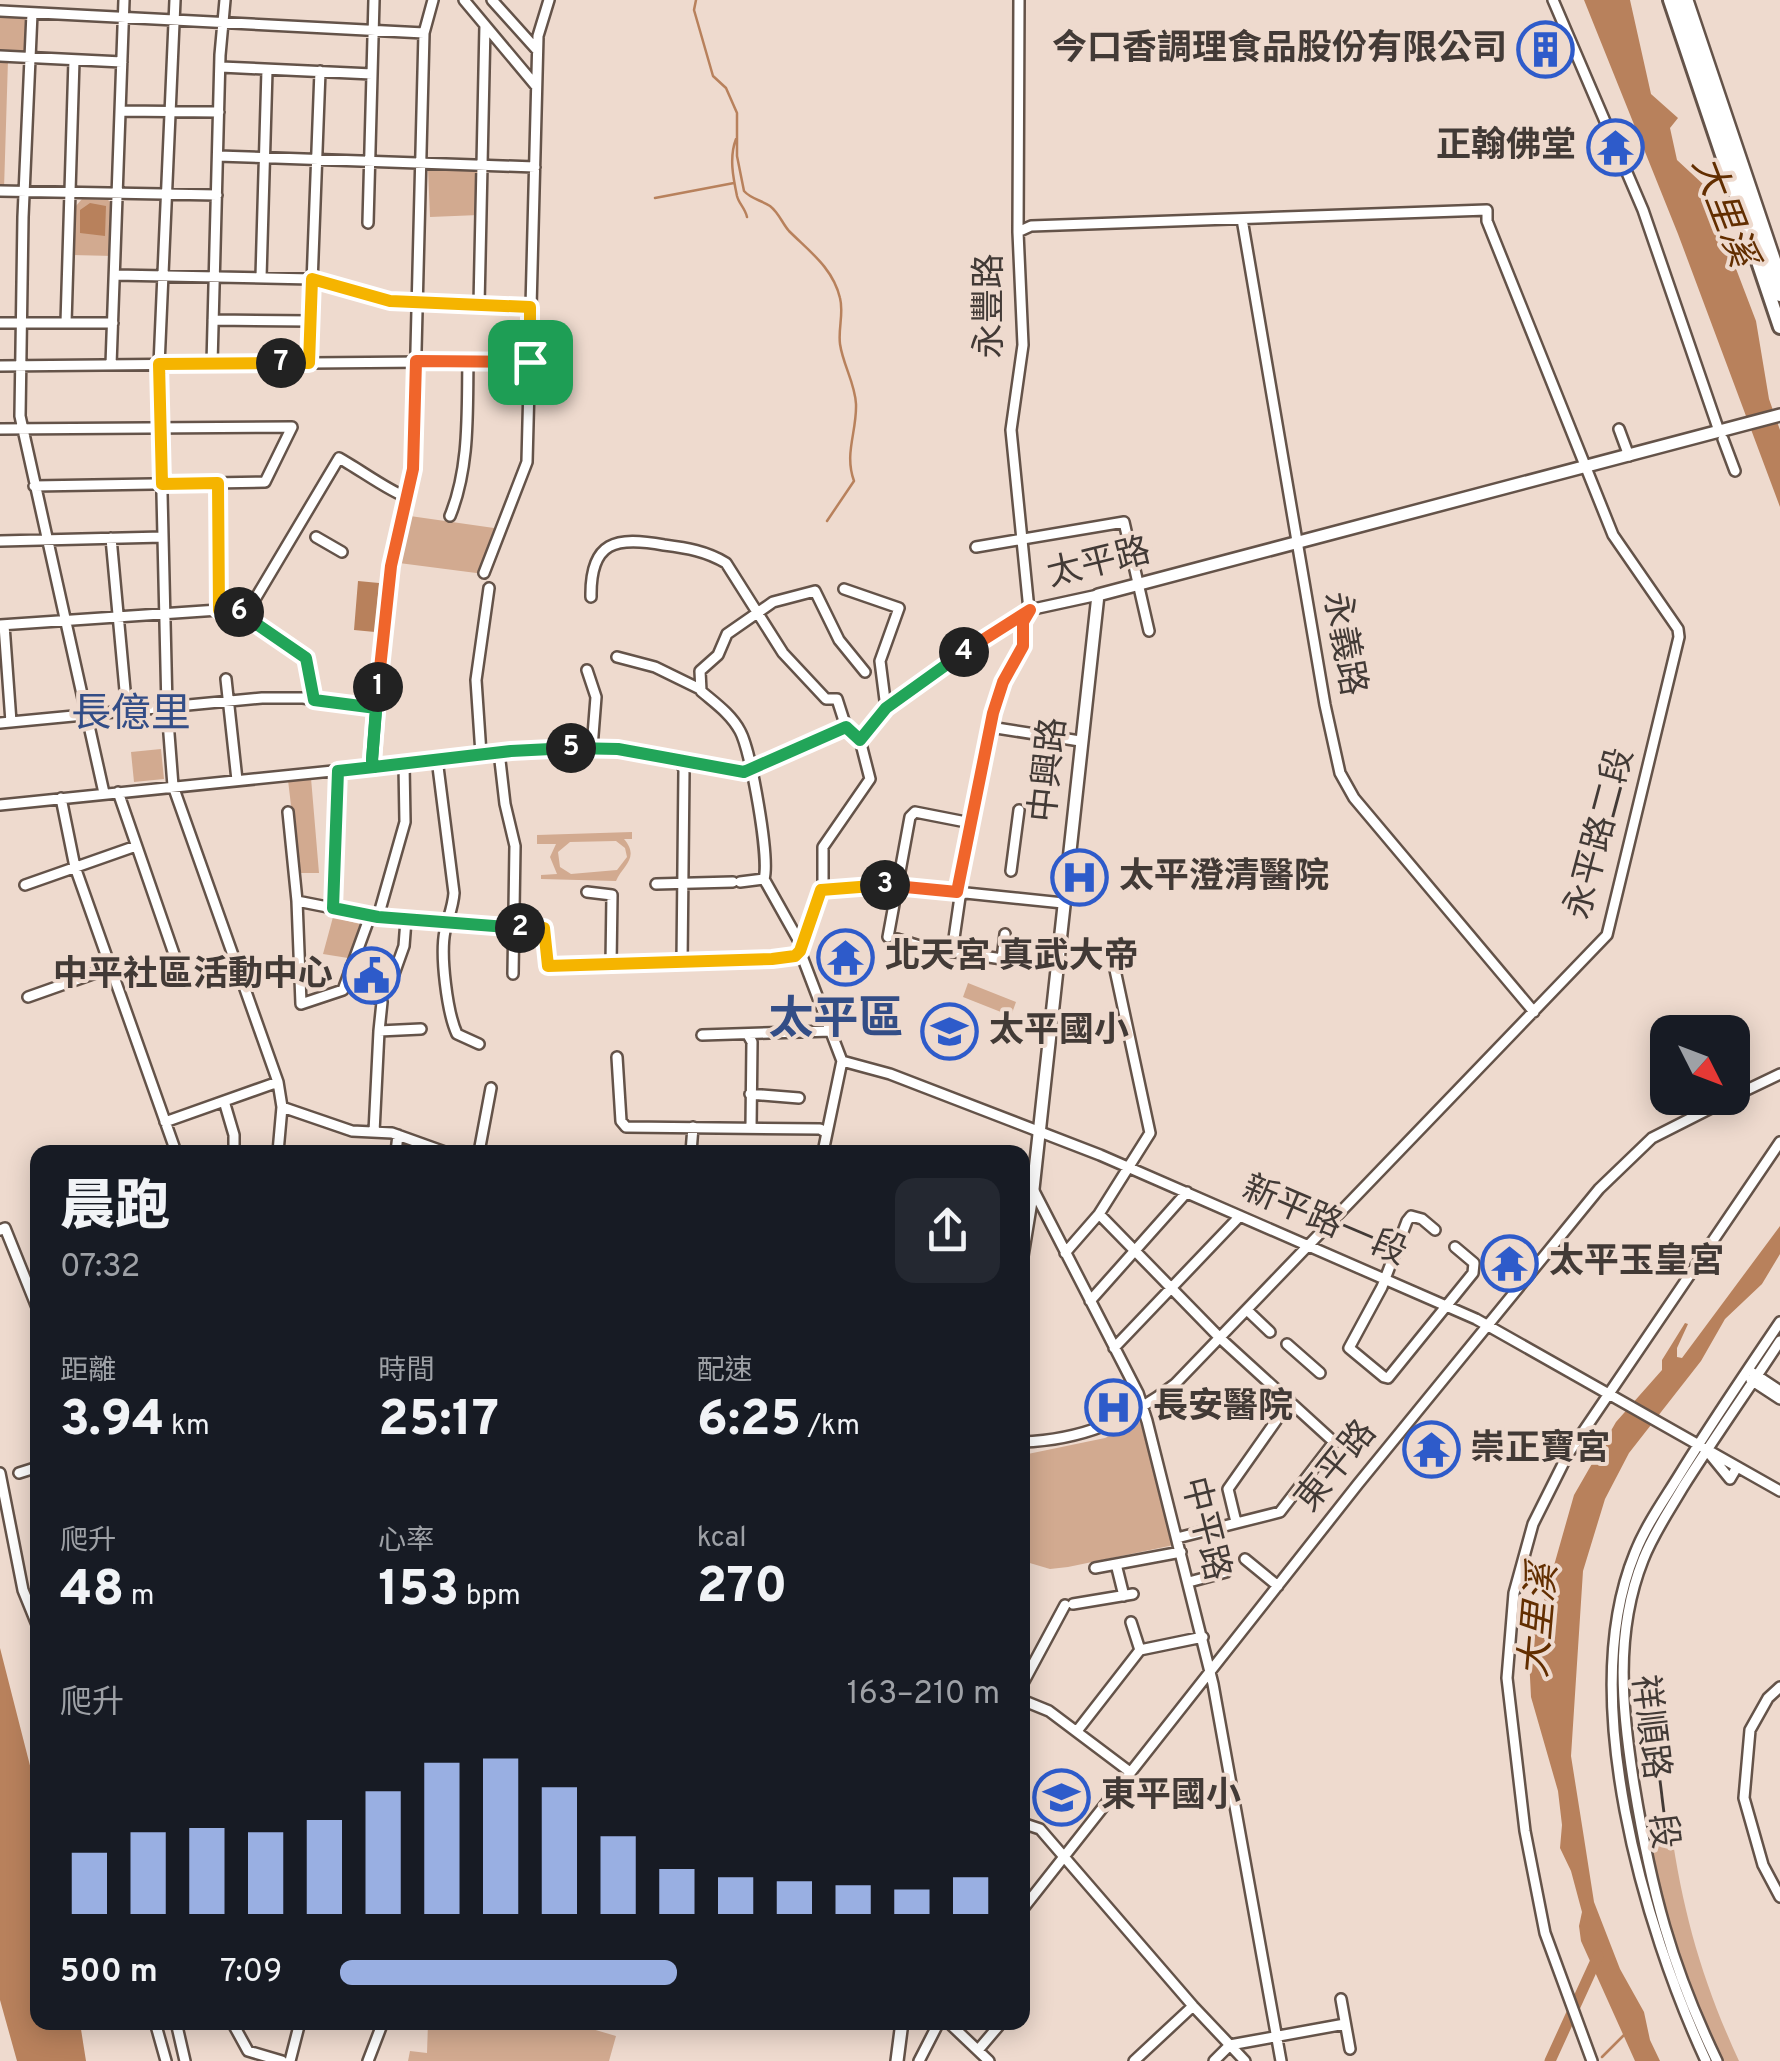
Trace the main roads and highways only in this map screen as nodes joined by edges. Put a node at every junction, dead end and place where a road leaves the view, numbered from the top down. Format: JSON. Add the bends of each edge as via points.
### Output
{"nodes":[{"id":1,"x":1670,"y":0,"type":"edge"},
{"id":2,"x":1685,"y":0,"type":"edge"},
{"id":3,"x":1780,"y":295,"type":"edge"},
{"id":4,"x":1780,"y":327,"type":"edge"},
{"id":5,"x":1780,"y":414,"type":"edge"},
{"id":6,"x":1098,"y":595,"type":"joint"},
{"id":7,"x":1030,"y":1207,"type":"edge"},
{"id":8,"x":901,"y":2030,"type":"edge"},
{"id":9,"x":897,"y":2061,"type":"edge"}],
"edges":[{"from":1,"to":4,"type":"highway"},
{"from":2,"to":3,"type":"highway"},
{"from":5,"to":6,"type":"main road","name":"太平路","via":[[1721,435]]},
{"from":6,"to":7,"type":"main road","name":"中興路"},
{"from":8,"to":9,"type":"main road"}]}
